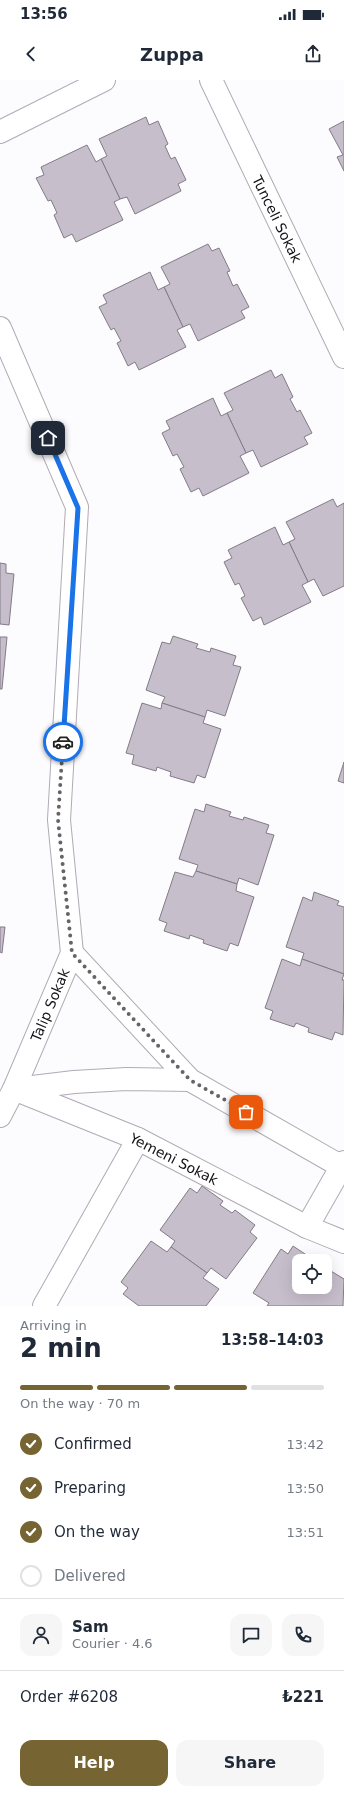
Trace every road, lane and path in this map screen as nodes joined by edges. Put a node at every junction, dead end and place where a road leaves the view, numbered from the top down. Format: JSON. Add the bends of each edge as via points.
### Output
{"nodes":[{"id":1,"x":104,"y":80,"type":"edge"},
{"id":2,"x":211,"y":80,"type":"edge"},
{"id":3,"x":0,"y":132,"type":"edge"},
{"id":4,"x":0,"y":328,"type":"edge"},
{"id":5,"x":339,"y":335,"type":"edge"},
{"id":6,"x":344,"y":357,"type":"edge"},
{"id":7,"x":72,"y":953,"type":"junction"},
{"id":8,"x":190,"y":1080,"type":"junction"},
{"id":9,"x":7,"y":1090,"type":"edge"},
{"id":10,"x":0,"y":1116,"type":"edge"},
{"id":11,"x":138,"y":1139,"type":"junction"},
{"id":12,"x":343,"y":1166,"type":"edge"},
{"id":13,"x":307,"y":1228,"type":"junction"},
{"id":14,"x":344,"y":1242,"type":"edge"},
{"id":15,"x":44,"y":1306,"type":"edge"}],
"edges":[{"from":1,"to":3,"type":"street"},
{"from":2,"to":5,"type":"street","name":"Tunceli Sokak"},
{"from":4,"to":7,"type":"street","name":"Talip Sokak","via":[[78,508],[58,820]]},
{"from":5,"to":6,"type":"street","name":"Tunceli Sokak"},
{"from":7,"to":8,"type":"street"},
{"from":7,"to":9,"type":"street","name":"Talip Sokak"},
{"from":8,"to":9,"type":"street","via":[[118,1079]]},
{"from":8,"to":12,"type":"street"},
{"from":9,"to":10,"type":"street","name":"Talip Sokak"},
{"from":9,"to":11,"type":"street","name":"Yemeni Sokak"},
{"from":11,"to":13,"type":"street","name":"Yemeni Sokak"},
{"from":11,"to":15,"type":"street"},
{"from":12,"to":13,"type":"street"},
{"from":13,"to":14,"type":"street","name":"Yemeni Sokak"}]}
